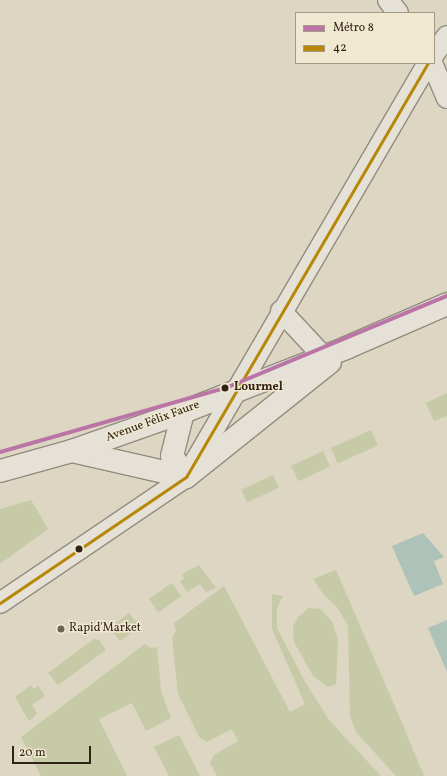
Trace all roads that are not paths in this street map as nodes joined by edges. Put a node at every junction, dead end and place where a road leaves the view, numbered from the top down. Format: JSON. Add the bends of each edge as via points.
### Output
{"nodes":[{"id":1,"x":388,"y":0,"type":"edge"},
{"id":2,"x":397,"y":12,"type":"edge"},
{"id":3,"x":447,"y":36,"type":"edge"},
{"id":4,"x":435,"y":53,"type":"edge"},
{"id":5,"x":427,"y":64,"type":"edge"},
{"id":6,"x":432,"y":64,"type":"edge"},
{"id":7,"x":447,"y":98,"type":"edge"},
{"id":8,"x":447,"y":304,"type":"edge"},
{"id":9,"x":281,"y":311,"type":"junction"},
{"id":10,"x":346,"y":348,"type":"junction"},
{"id":11,"x":324,"y":357,"type":"junction"},
{"id":12,"x":235,"y":392,"type":"junction"},
{"id":13,"x":183,"y":412,"type":"junction"},
{"id":14,"x":72,"y":451,"type":"junction"},
{"id":15,"x":0,"y":471,"type":"edge"},
{"id":16,"x":186,"y":477,"type":"junction"},
{"id":17,"x":0,"y":604,"type":"edge"}],
"edges":[{"from":1,"to":2,"type":"street"},
{"from":3,"to":4,"type":"street"},
{"from":5,"to":9,"type":"street"},
{"from":6,"to":7,"type":"street"},
{"from":8,"to":10,"type":"street","name":"Avenue Félix Faure"},
{"from":9,"to":11,"type":"street"},
{"from":9,"to":12,"type":"street"},
{"from":10,"to":11,"type":"street","name":"Avenue Félix Faure"},
{"from":10,"to":16,"type":"street","name":"Avenue Félix Faure"},
{"from":11,"to":12,"type":"street","name":"Avenue Félix Faure"},
{"from":12,"to":13,"type":"street","name":"Avenue Félix Faure"},
{"from":12,"to":16,"type":"street"},
{"from":13,"to":14,"type":"street","name":"Avenue Félix Faure"},
{"from":13,"to":16,"type":"street","via":[[172,456]]},
{"from":14,"to":15,"type":"street","name":"Avenue Félix Faure"},
{"from":14,"to":16,"type":"street","name":"Avenue Félix Faure"},
{"from":16,"to":17,"type":"street"}]}
